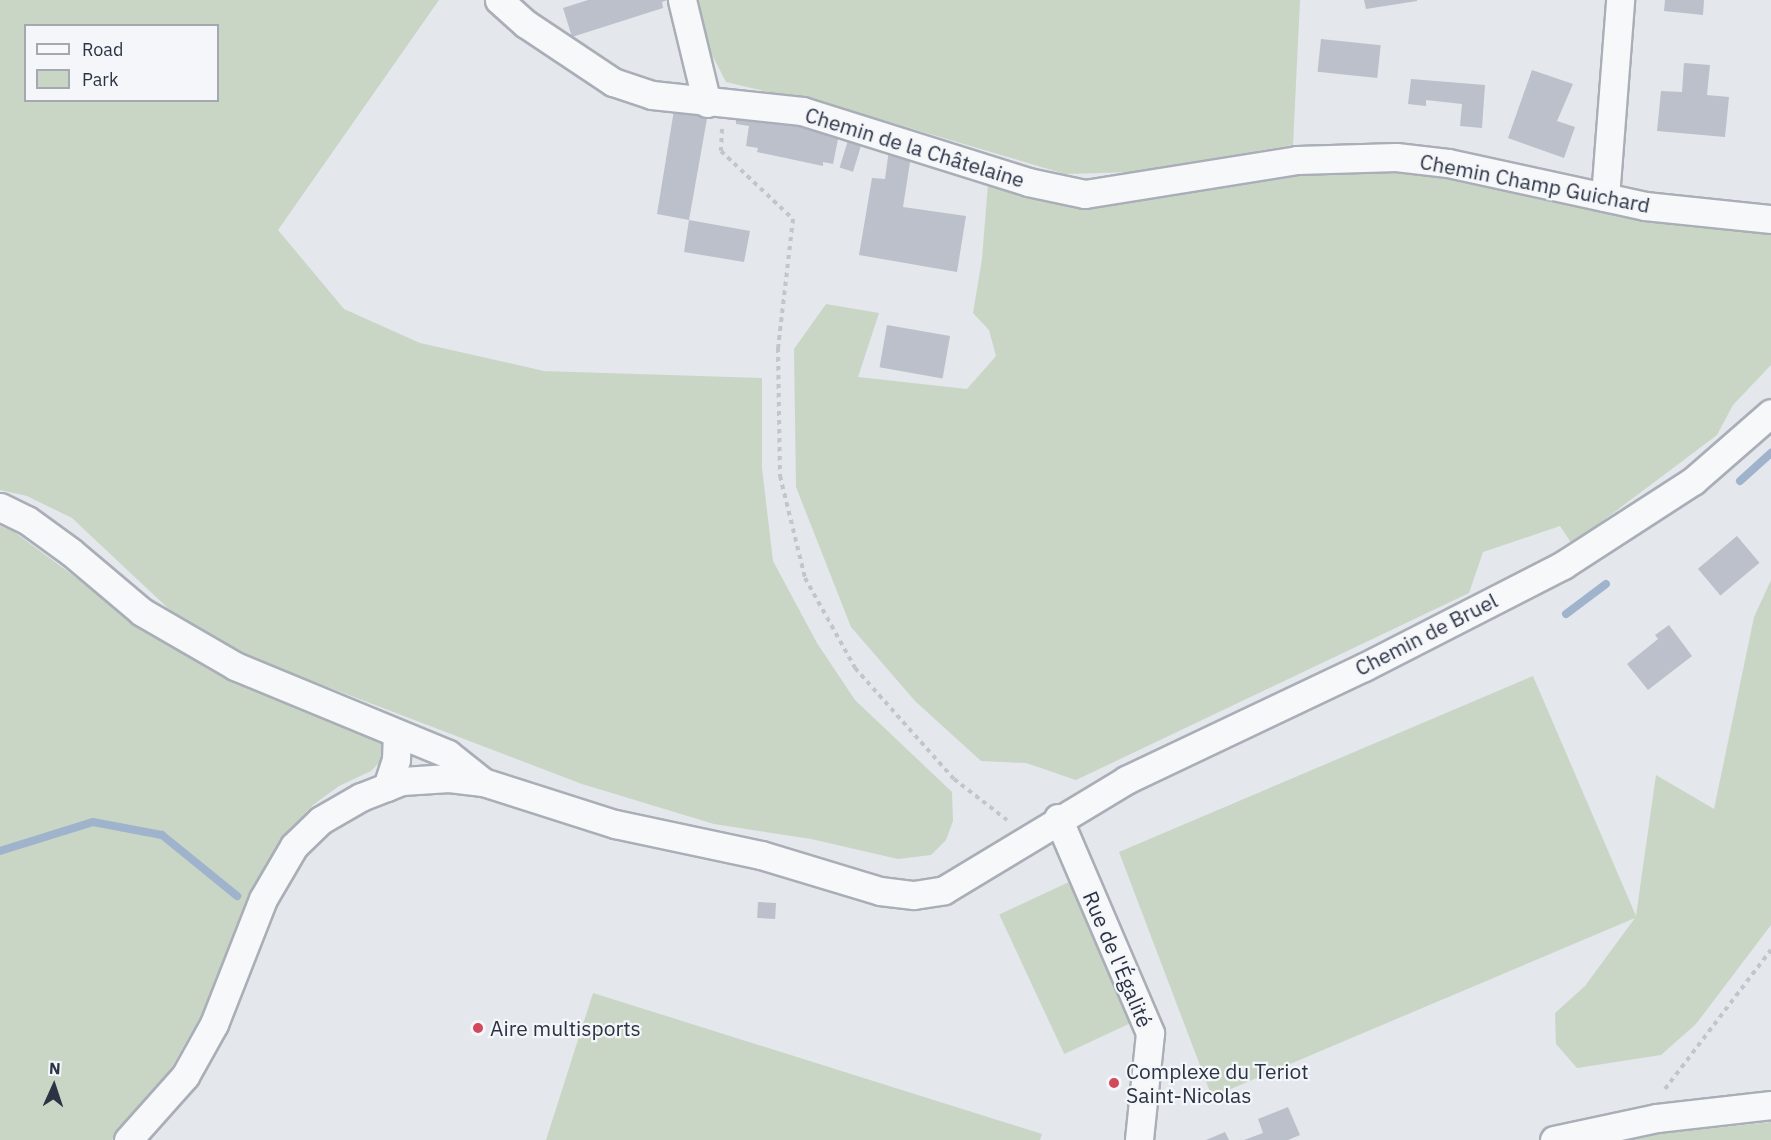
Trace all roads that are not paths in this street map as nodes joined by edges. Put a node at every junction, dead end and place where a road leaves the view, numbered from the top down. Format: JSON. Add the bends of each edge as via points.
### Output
{"nodes":[{"id":1,"x":499,"y":0,"type":"edge"},
{"id":2,"x":682,"y":0,"type":"edge"},
{"id":3,"x":1620,"y":0,"type":"edge"},
{"id":4,"x":715,"y":104,"type":"junction"},
{"id":5,"x":1085,"y":194,"type":"joint"},
{"id":6,"x":1605,"y":197,"type":"junction"},
{"id":7,"x":1771,"y":219,"type":"edge"},
{"id":8,"x":1771,"y":413,"type":"edge"},
{"id":9,"x":0,"y":507,"type":"edge"},
{"id":10,"x":398,"y":734,"type":"junction"},
{"id":11,"x":483,"y":782,"type":"junction"},
{"id":12,"x":387,"y":787,"type":"junction"},
{"id":13,"x":1058,"y":818,"type":"junction"},
{"id":14,"x":1771,"y":1105,"type":"edge"},
{"id":15,"x":128,"y":1140,"type":"edge"},
{"id":16,"x":1139,"y":1140,"type":"edge"},
{"id":17,"x":1554,"y":1140,"type":"edge"}],
"edges":[{"from":1,"to":4,"type":"street","name":"Chemin de la Châtelaine","via":[[526,24],[613,82],[652,95]]},
{"from":2,"to":4,"type":"street"},
{"from":3,"to":6,"type":"street"},
{"from":4,"to":5,"type":"street","name":"Chemin de la Châtelaine","via":[[802,111],[1028,182]]},
{"from":5,"to":6,"type":"street","name":"Chemin Champ Guichard","via":[[1297,160],[1355,157],[1448,163]]},
{"from":6,"to":7,"type":"street","name":"Chemin Champ Guichard","via":[[1645,206]]},
{"from":8,"to":13,"type":"street","name":"Chemin de Bruel","via":[[1693,481],[1563,564],[1364,668],[1126,780]]},
{"from":9,"to":10,"type":"street","via":[[27,520],[63,546],[142,612],[235,666]]},
{"from":10,"to":11,"type":"street","via":[[448,754]]},
{"from":10,"to":12,"type":"street","via":[[396,760]]},
{"from":11,"to":12,"type":"street","via":[[449,778],[402,781]]},
{"from":11,"to":13,"type":"street","name":"Chemin de Bruel","via":[[615,824],[760,855],[880,891],[914,895],[944,890],[973,876]]},
{"from":12,"to":15,"type":"street","via":[[321,820],[294,846],[263,899],[214,1024],[185,1076]]},
{"from":13,"to":16,"type":"street","name":"Rue de l'Égalité","via":[[1150,1033]]},
{"from":14,"to":17,"type":"street","via":[[1657,1118]]}]}
